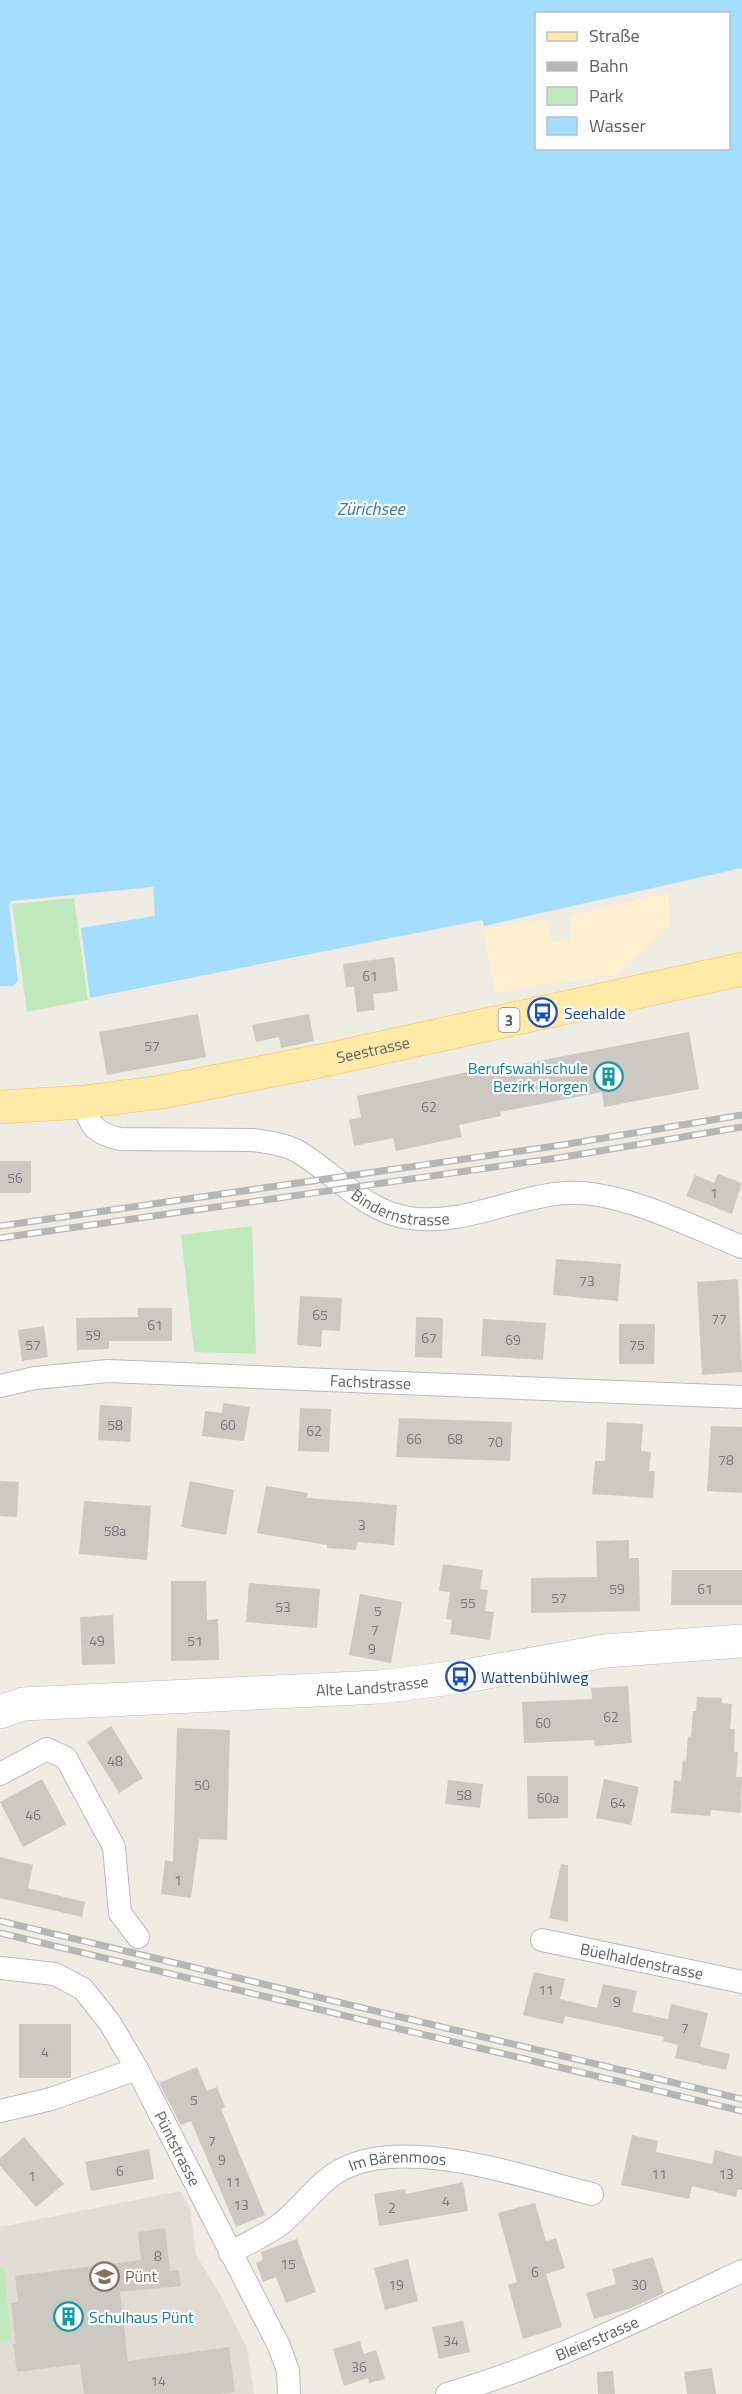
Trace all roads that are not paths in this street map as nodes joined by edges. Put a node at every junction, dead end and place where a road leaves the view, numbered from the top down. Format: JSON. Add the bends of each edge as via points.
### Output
{"nodes":[{"id":1,"x":742,"y":969,"type":"edge"},
{"id":2,"x":84,"y":1102,"type":"junction"},
{"id":3,"x":0,"y":1107,"type":"edge"},
{"id":4,"x":742,"y":1247,"type":"edge"},
{"id":5,"x":0,"y":1386,"type":"edge"},
{"id":6,"x":742,"y":1397,"type":"edge"},
{"id":7,"x":742,"y":1641,"type":"edge"},
{"id":8,"x":0,"y":1712,"type":"edge"},
{"id":9,"x":0,"y":1774,"type":"edge"},
{"id":10,"x":138,"y":1937,"type":"dead end"},
{"id":11,"x":542,"y":1940,"type":"dead end"},
{"id":12,"x":0,"y":1968,"type":"edge"},
{"id":13,"x":742,"y":1982,"type":"edge"},
{"id":14,"x":137,"y":2069,"type":"junction"},
{"id":15,"x":0,"y":2111,"type":"edge"},
{"id":16,"x":592,"y":2194,"type":"dead end"},
{"id":17,"x":230,"y":2253,"type":"junction"},
{"id":18,"x":742,"y":2271,"type":"edge"},
{"id":19,"x":289,"y":2394,"type":"edge"},
{"id":20,"x":447,"y":2394,"type":"edge"}],
"edges":[{"from":1,"to":2,"type":"main road","name":"Seestrasse","number":"3","via":[[330,1059],[161,1092]]},
{"from":2,"to":3,"type":"main road","name":"Seestrasse","number":"3"},
{"from":2,"to":4,"type":"street","name":"Bindernstrasse","via":[[90,1123],[104,1136],[253,1140],[296,1150],[358,1196],[407,1218],[451,1219],[543,1196],[588,1194],[639,1206]]},
{"from":5,"to":6,"type":"street","name":"Fachstrasse","via":[[35,1378],[108,1371]]},
{"from":7,"to":8,"type":"main road","name":"Alte Landstrasse","via":[[605,1651],[379,1687],[23,1704]]},
{"from":9,"to":10,"type":"street","via":[[46,1749],[66,1758],[114,1847],[120,1913]]},
{"from":11,"to":13,"type":"street","name":"Büelhaldenstrasse"},
{"from":12,"to":14,"type":"street","name":"Püntstrasse","via":[[55,1974],[83,1989],[110,2023]]},
{"from":14,"to":15,"type":"street","via":[[51,2099]]},
{"from":14,"to":17,"type":"street","name":"Püntstrasse"},
{"from":16,"to":17,"type":"street","name":"Im Bärenmoos","via":[[437,2158],[379,2158],[337,2172],[279,2226]]},
{"from":17,"to":19,"type":"street","name":"Püntstrasse","via":[[279,2346],[288,2371]]},
{"from":18,"to":20,"type":"street","name":"Bleierstrasse","via":[[608,2335],[503,2377]]}]}
